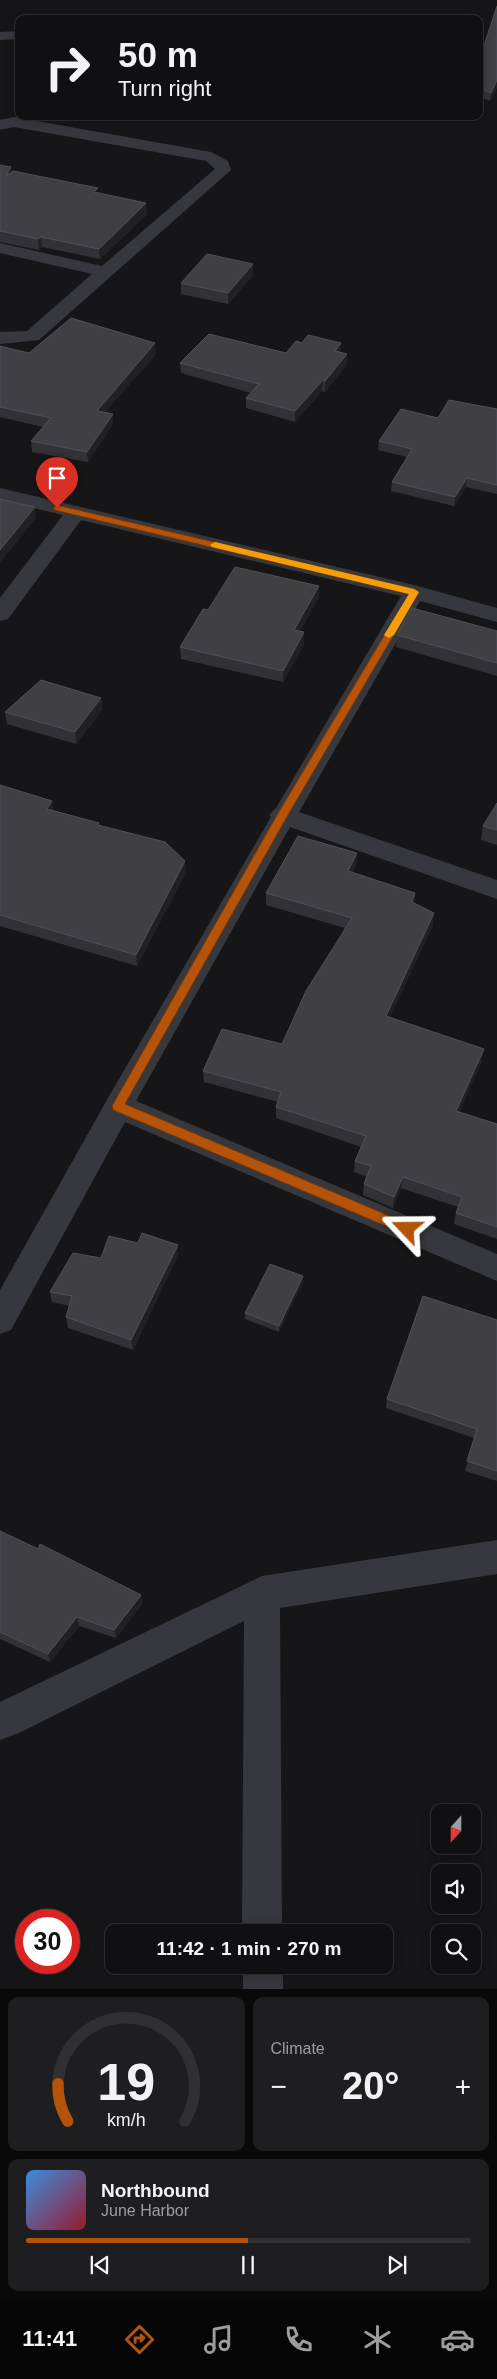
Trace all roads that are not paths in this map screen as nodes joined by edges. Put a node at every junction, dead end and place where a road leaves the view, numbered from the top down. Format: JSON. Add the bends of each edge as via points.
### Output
{"nodes":[{"id":1,"x":15,"y":35,"type":"edge"},
{"id":2,"x":0,"y":36,"type":"edge"},
{"id":3,"x":0,"y":125,"type":"edge"},
{"id":4,"x":0,"y":248,"type":"edge"},
{"id":5,"x":104,"y":272,"type":"junction"},
{"id":6,"x":0,"y":338,"type":"edge"},
{"id":7,"x":0,"y":494,"type":"edge"},
{"id":8,"x":76,"y":512,"type":"junction"},
{"id":9,"x":414,"y":592,"type":"junction"},
{"id":10,"x":0,"y":614,"type":"edge"},
{"id":11,"x":497,"y":615,"type":"edge"},
{"id":12,"x":282,"y":815,"type":"junction"},
{"id":13,"x":497,"y":890,"type":"edge"},
{"id":14,"x":118,"y":1106,"type":"junction"},
{"id":15,"x":497,"y":1268,"type":"edge"},
{"id":16,"x":0,"y":1320,"type":"edge"},
{"id":17,"x":497,"y":1557,"type":"edge"},
{"id":18,"x":262,"y":1593,"type":"junction"},
{"id":19,"x":0,"y":1721,"type":"edge"},
{"id":20,"x":262,"y":1924,"type":"edge"},
{"id":21,"x":263,"y":1974,"type":"edge"},
{"id":22,"x":263,"y":1989,"type":"edge"}],
"edges":[{"from":1,"to":2,"type":"street"},
{"from":3,"to":5,"type":"street","via":[[14,122],[211,157],[222,164],[223,170]]},
{"from":4,"to":5,"type":"street"},
{"from":5,"to":6,"type":"street","via":[[32,336]]},
{"from":7,"to":8,"type":"street"},
{"from":8,"to":9,"type":"street"},
{"from":8,"to":10,"type":"street"},
{"from":9,"to":11,"type":"street"},
{"from":9,"to":12,"type":"street"},
{"from":12,"to":13,"type":"street"},
{"from":12,"to":14,"type":"street"},
{"from":14,"to":15,"type":"street"},
{"from":14,"to":16,"type":"street"},
{"from":17,"to":18,"type":"street"},
{"from":18,"to":19,"type":"street"},
{"from":18,"to":20,"type":"street"},
{"from":21,"to":22,"type":"street"}]}
